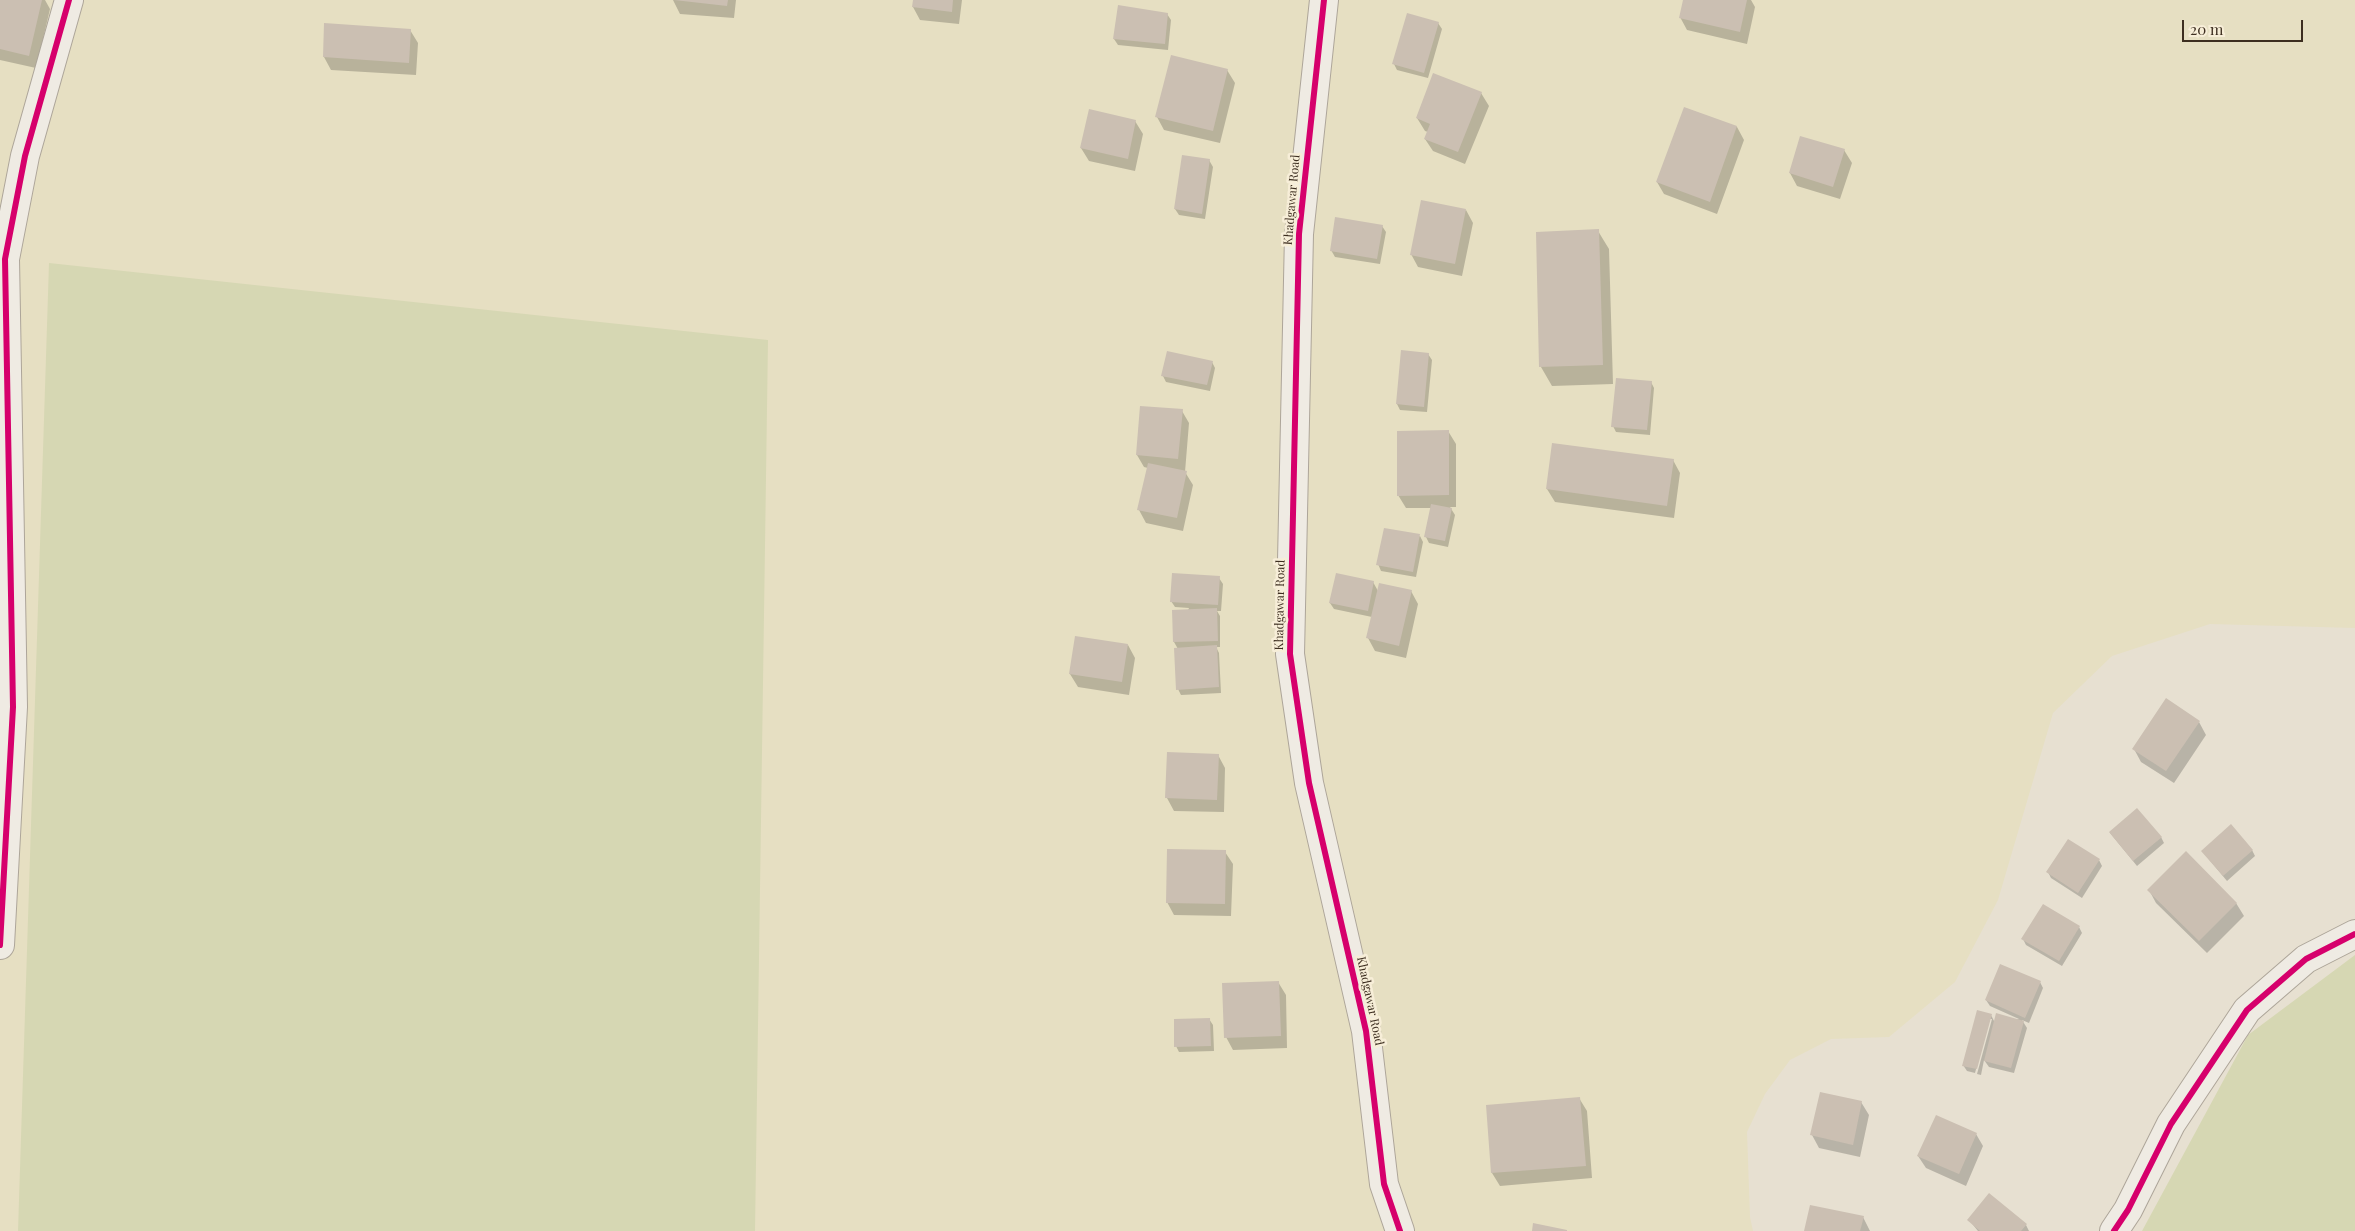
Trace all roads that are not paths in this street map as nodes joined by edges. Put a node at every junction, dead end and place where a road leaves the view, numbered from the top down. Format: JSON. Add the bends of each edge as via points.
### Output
{"nodes":[{"id":1,"x":69,"y":0,"type":"edge"},
{"id":2,"x":1324,"y":0,"type":"edge"},
{"id":3,"x":2355,"y":934,"type":"edge"},
{"id":4,"x":0,"y":945,"type":"edge"},
{"id":5,"x":1400,"y":1231,"type":"edge"},
{"id":6,"x":2114,"y":1231,"type":"edge"}],
"edges":[{"from":1,"to":4,"type":"street","via":[[25,156],[5,259],[12,707]]},
{"from":2,"to":5,"type":"street","name":"Khadgawar Road","via":[[1299,234],[1290,654],[1309,783],[1366,1031],[1384,1184]]},
{"from":3,"to":6,"type":"street","via":[[2306,959],[2247,1010],[2171,1124]]}]}
